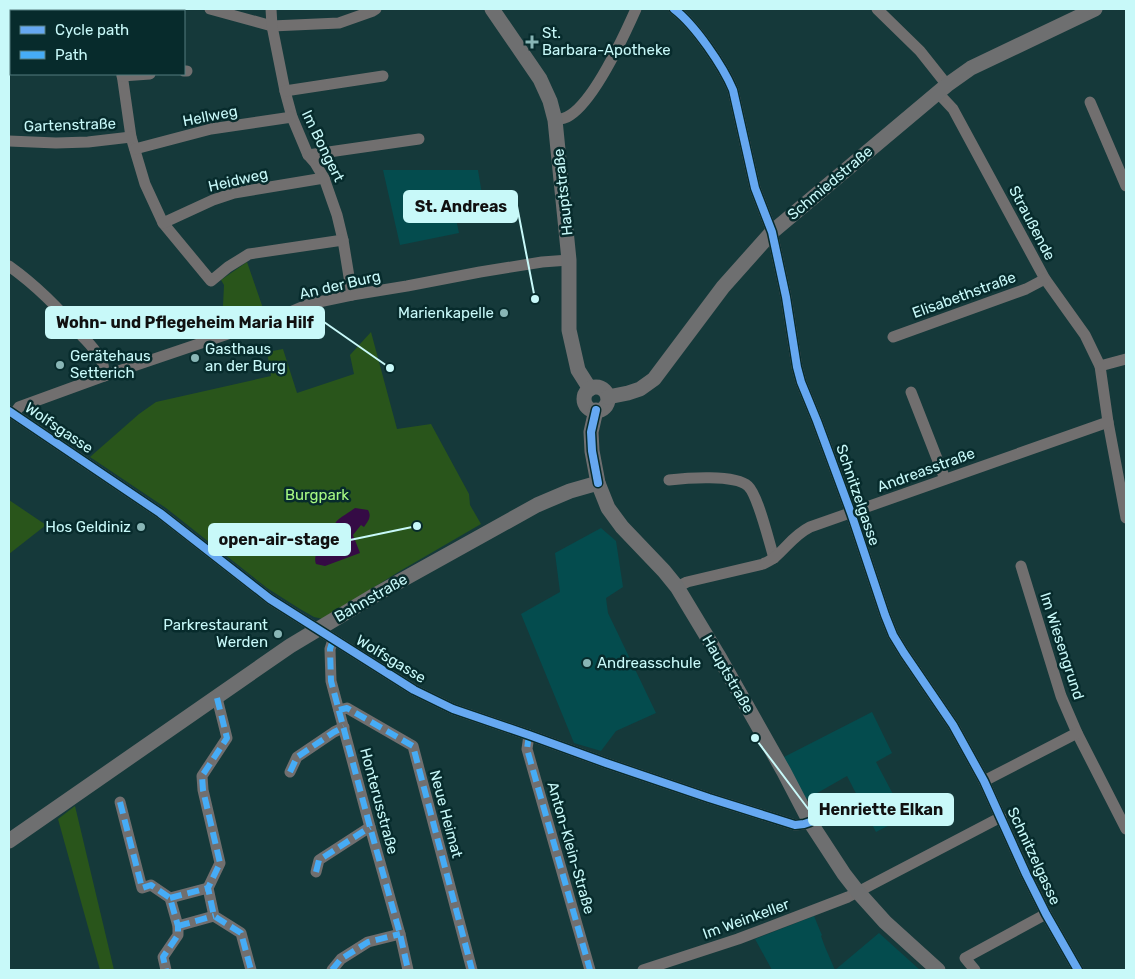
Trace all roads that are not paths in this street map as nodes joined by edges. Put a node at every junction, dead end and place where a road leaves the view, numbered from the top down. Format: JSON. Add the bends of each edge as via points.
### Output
{"nodes":[{"id":1,"x":37,"y":9,"type":"edge"},
{"id":2,"x":210,"y":9,"type":"edge"},
{"id":3,"x":271,"y":9,"type":"edge"},
{"id":4,"x":376,"y":9,"type":"edge"},
{"id":5,"x":492,"y":9,"type":"edge"},
{"id":6,"x":636,"y":9,"type":"edge"},
{"id":7,"x":674,"y":9,"type":"edge"},
{"id":8,"x":877,"y":9,"type":"edge"},
{"id":9,"x":108,"y":10,"type":"edge"},
{"id":10,"x":1093,"y":10,"type":"edge"},
{"id":11,"x":272,"y":26,"type":"junction"},
{"id":12,"x":122,"y":75,"type":"edge"},
{"id":13,"x":383,"y":76,"type":"dead end"},
{"id":14,"x":943,"y":89,"type":"junction"},
{"id":15,"x":284,"y":91,"type":"junction"},
{"id":16,"x":1090,"y":102,"type":"dead end"},
{"id":17,"x":292,"y":117,"type":"junction"},
{"id":18,"x":555,"y":120,"type":"junction"},
{"id":19,"x":131,"y":137,"type":"junction"},
{"id":20,"x":418,"y":139,"type":"dead end"},
{"id":21,"x":9,"y":141,"type":"edge"},
{"id":22,"x":135,"y":149,"type":"junction"},
{"id":23,"x":308,"y":156,"type":"junction"},
{"id":24,"x":324,"y":178,"type":"junction"},
{"id":25,"x":1126,"y":186,"type":"edge"},
{"id":26,"x":163,"y":223,"type":"junction"},
{"id":27,"x":772,"y":232,"type":"junction"},
{"id":28,"x":343,"y":240,"type":"junction"},
{"id":29,"x":569,"y":260,"type":"junction"},
{"id":30,"x":9,"y":266,"type":"edge"},
{"id":31,"x":1045,"y":279,"type":"junction"},
{"id":32,"x":352,"y":295,"type":"junction"},
{"id":33,"x":893,"y":337,"type":"dead end"},
{"id":34,"x":1126,"y":359,"type":"edge"},
{"id":35,"x":1100,"y":366,"type":"junction"},
{"id":36,"x":104,"y":376,"type":"junction"},
{"id":37,"x":590,"y":389,"type":"junction"},
{"id":38,"x":911,"y":392,"type":"dead end"},
{"id":39,"x":608,"y":397,"type":"junction"},
{"id":40,"x":596,"y":410,"type":"junction"},
{"id":41,"x":12,"y":413,"type":"edge"},
{"id":42,"x":1108,"y":422,"type":"junction"},
{"id":43,"x":945,"y":479,"type":"junction"},
{"id":44,"x":669,"y":480,"type":"dead end"},
{"id":45,"x":598,"y":483,"type":"junction"},
{"id":46,"x":851,"y":513,"type":"junction"},
{"id":47,"x":1126,"y":518,"type":"edge"},
{"id":48,"x":774,"y":558,"type":"junction"},
{"id":49,"x":1021,"y":566,"type":"dead end"},
{"id":50,"x":676,"y":587,"type":"junction"},
{"id":51,"x":316,"y":629,"type":"junction"},
{"id":52,"x":333,"y":640,"type":"junction"},
{"id":53,"x":217,"y":698,"type":"junction"},
{"id":54,"x":339,"y":710,"type":"junction"},
{"id":55,"x":344,"y":727,"type":"junction"},
{"id":56,"x":1077,"y":733,"type":"junction"},
{"id":57,"x":529,"y":735,"type":"junction"},
{"id":58,"x":290,"y":772,"type":"dead end"},
{"id":59,"x":984,"y":781,"type":"junction"},
{"id":60,"x":120,"y":802,"type":"dead end"},
{"id":61,"x":807,"y":815,"type":"junction"},
{"id":62,"x":1001,"y":817,"type":"junction"},
{"id":63,"x":370,"y":826,"type":"junction"},
{"id":64,"x":1126,"y":828,"type":"edge"},
{"id":65,"x":9,"y":841,"type":"edge"},
{"id":66,"x":316,"y":872,"type":"dead end"},
{"id":67,"x":208,"y":888,"type":"junction"},
{"id":68,"x":858,"y":892,"type":"junction"},
{"id":69,"x":170,"y":898,"type":"junction"},
{"id":70,"x":1046,"y":914,"type":"junction"},
{"id":71,"x":214,"y":916,"type":"junction"},
{"id":72,"x":178,"y":926,"type":"junction"},
{"id":73,"x":400,"y":934,"type":"junction"},
{"id":74,"x":166,"y":970,"type":"edge"},
{"id":75,"x":251,"y":970,"type":"edge"},
{"id":76,"x":332,"y":970,"type":"edge"},
{"id":77,"x":408,"y":970,"type":"edge"},
{"id":78,"x":472,"y":970,"type":"edge"},
{"id":79,"x":590,"y":970,"type":"edge"},
{"id":80,"x":643,"y":970,"type":"edge"},
{"id":81,"x":938,"y":970,"type":"edge"},
{"id":82,"x":975,"y":970,"type":"edge"},
{"id":83,"x":1078,"y":970,"type":"edge"}],
"edges":[{"from":1,"to":9,"type":"street"},
{"from":2,"to":11,"type":"street"},
{"from":3,"to":11,"type":"street","name":"Im Bongert"},
{"from":4,"to":11,"type":"street","via":[[339,23]]},
{"from":5,"to":18,"type":"street","name":"Hauptstraße","via":[[540,79]]},
{"from":6,"to":18,"type":"street","via":[[615,54],[590,95],[574,113]]},
{"from":7,"to":27,"type":"street","name":"Schnitzelgasse","via":[[697,32],[728,77],[755,188]]},
{"from":8,"to":14,"type":"street","name":"Straußende","via":[[920,51]]},
{"from":10,"to":14,"type":"street","name":"Schmiedstraße","via":[[971,68]]},
{"from":11,"to":15,"type":"street","name":"Im Bongert"},
{"from":12,"to":19,"type":"street"},
{"from":13,"to":15,"type":"street"},
{"from":14,"to":27,"type":"street","name":"Schmiedstraße"},
{"from":14,"to":31,"type":"street","name":"Straußende"},
{"from":15,"to":17,"type":"street","name":"Im Bongert"},
{"from":16,"to":25,"type":"street"},
{"from":17,"to":22,"type":"street","name":"Hellweg","via":[[211,129]]},
{"from":17,"to":23,"type":"street","name":"Im Bongert"},
{"from":18,"to":29,"type":"street","name":"Hauptstraße"},
{"from":19,"to":21,"type":"street","name":"Gartenstraße","via":[[64,143]]},
{"from":19,"to":22,"type":"street"},
{"from":20,"to":23,"type":"street"},
{"from":22,"to":26,"type":"street","via":[[145,184]]},
{"from":23,"to":24,"type":"street","name":"Im Bongert"},
{"from":24,"to":26,"type":"street","name":"Heidweg","via":[[234,193]]},
{"from":24,"to":28,"type":"street","name":"Im Bongert"},
{"from":26,"to":28,"type":"street","via":[[211,281],[248,254]]},
{"from":27,"to":39,"type":"street","name":"Schmiedstraße","via":[[724,286],[654,379],[640,389]]},
{"from":27,"to":46,"type":"street","name":"Schnitzelgasse","via":[[801,382]]},
{"from":28,"to":32,"type":"street","name":"Im Bongert"},
{"from":29,"to":32,"type":"street","name":"An der Burg"},
{"from":29,"to":37,"type":"street","name":"Hauptstraße","via":[[569,330],[578,370]]},
{"from":30,"to":36,"type":"street","via":[[70,320],[102,364]]},
{"from":31,"to":33,"type":"street","name":"Elisabethstraße","via":[[1026,289]]},
{"from":31,"to":35,"type":"street","name":"Straußende","via":[[1086,335]]},
{"from":32,"to":36,"type":"street","name":"An der Burg","via":[[309,304]]},
{"from":34,"to":35,"type":"street"},
{"from":35,"to":42,"type":"street","name":"Straußende"},
{"from":36,"to":41,"type":"street","name":"An der Burg","via":[[19,407]]},
{"from":37,"to":39,"type":"street","via":[[602,388]]},
{"from":37,"to":40,"type":"street","via":[[585,394],[585,402]]},
{"from":38,"to":43,"type":"street"},
{"from":39,"to":40,"type":"street","via":[[606,405]]},
{"from":40,"to":45,"type":"street","name":"Hauptstraße","via":[[591,432]]},
{"from":41,"to":51,"type":"street","name":"Wolfsgasse","via":[[160,513],[270,599]]},
{"from":42,"to":43,"type":"street","name":"Andreasstraße"},
{"from":42,"to":47,"type":"street","name":"Straußende"},
{"from":43,"to":46,"type":"street","name":"Andreasstraße"},
{"from":44,"to":48,"type":"street","via":[[717,478],[738,480],[748,486],[756,498]]},
{"from":45,"to":50,"type":"street","name":"Hauptstraße","via":[[616,519]]},
{"from":45,"to":51,"type":"street","name":"Bahnstraße","via":[[537,505]]},
{"from":46,"to":48,"type":"street","name":"Andreasstraße","via":[[802,531]]},
{"from":46,"to":59,"type":"street","name":"Schnitzelgasse","via":[[893,635],[953,725]]},
{"from":48,"to":50,"type":"street","name":"Andreasstraße","via":[[763,564]]},
{"from":49,"to":56,"type":"street","name":"Im Wiesengrund","via":[[1061,696]]},
{"from":50,"to":61,"type":"street","name":"Hauptstraße","via":[[718,655]]},
{"from":51,"to":52,"type":"street","name":"Wolfsgasse"},
{"from":51,"to":53,"type":"street","name":"Bahnstraße"},
{"from":52,"to":54,"type":"street","name":"Honterusstraße","via":[[330,649],[331,681]]},
{"from":52,"to":57,"type":"street","name":"Wolfsgasse","via":[[414,690],[453,709]]},
{"from":53,"to":65,"type":"street","name":"Bahnstraße"},
{"from":53,"to":67,"type":"street","via":[[227,738],[202,776],[220,863]]},
{"from":54,"to":55,"type":"street","name":"Honterusstraße"},
{"from":54,"to":78,"type":"street","name":"Neue Heimat","via":[[347,708],[413,746]]},
{"from":55,"to":58,"type":"street","via":[[297,757]]},
{"from":55,"to":63,"type":"street","name":"Honterusstraße"},
{"from":56,"to":59,"type":"street"},
{"from":56,"to":64,"type":"street","name":"Im Wiesengrund"},
{"from":57,"to":61,"type":"street","name":"Wolfsgasse","via":[[795,825],[804,824]]},
{"from":57,"to":79,"type":"street","name":"Anton-Klein-Straße","via":[[527,749]]},
{"from":59,"to":62,"type":"street","name":"Schnitzelgasse"},
{"from":60,"to":69,"type":"street","via":[[142,888],[151,885]]},
{"from":61,"to":68,"type":"street","name":"Hauptstraße"},
{"from":62,"to":68,"type":"street","name":"Im Weinkeller"},
{"from":62,"to":70,"type":"street","name":"Schnitzelgasse"},
{"from":63,"to":66,"type":"street","via":[[319,860]]},
{"from":63,"to":73,"type":"street","name":"Honterusstraße"},
{"from":67,"to":69,"type":"street"},
{"from":67,"to":71,"type":"street"},
{"from":68,"to":80,"type":"street","name":"Im Weinkeller","via":[[738,939]]},
{"from":68,"to":81,"type":"street","name":"Hauptstraße","via":[[885,922]]},
{"from":69,"to":72,"type":"street"},
{"from":70,"to":82,"type":"street","name":"Schnitzelgasse","via":[[965,958]]},
{"from":70,"to":83,"type":"street","name":"Schnitzelgasse"},
{"from":71,"to":72,"type":"street"},
{"from":71,"to":75,"type":"street","via":[[241,933]]},
{"from":72,"to":74,"type":"street","via":[[178,935],[163,957]]},
{"from":73,"to":76,"type":"street","via":[[368,942],[341,959]]},
{"from":73,"to":77,"type":"street","name":"Honterusstraße"}]}
